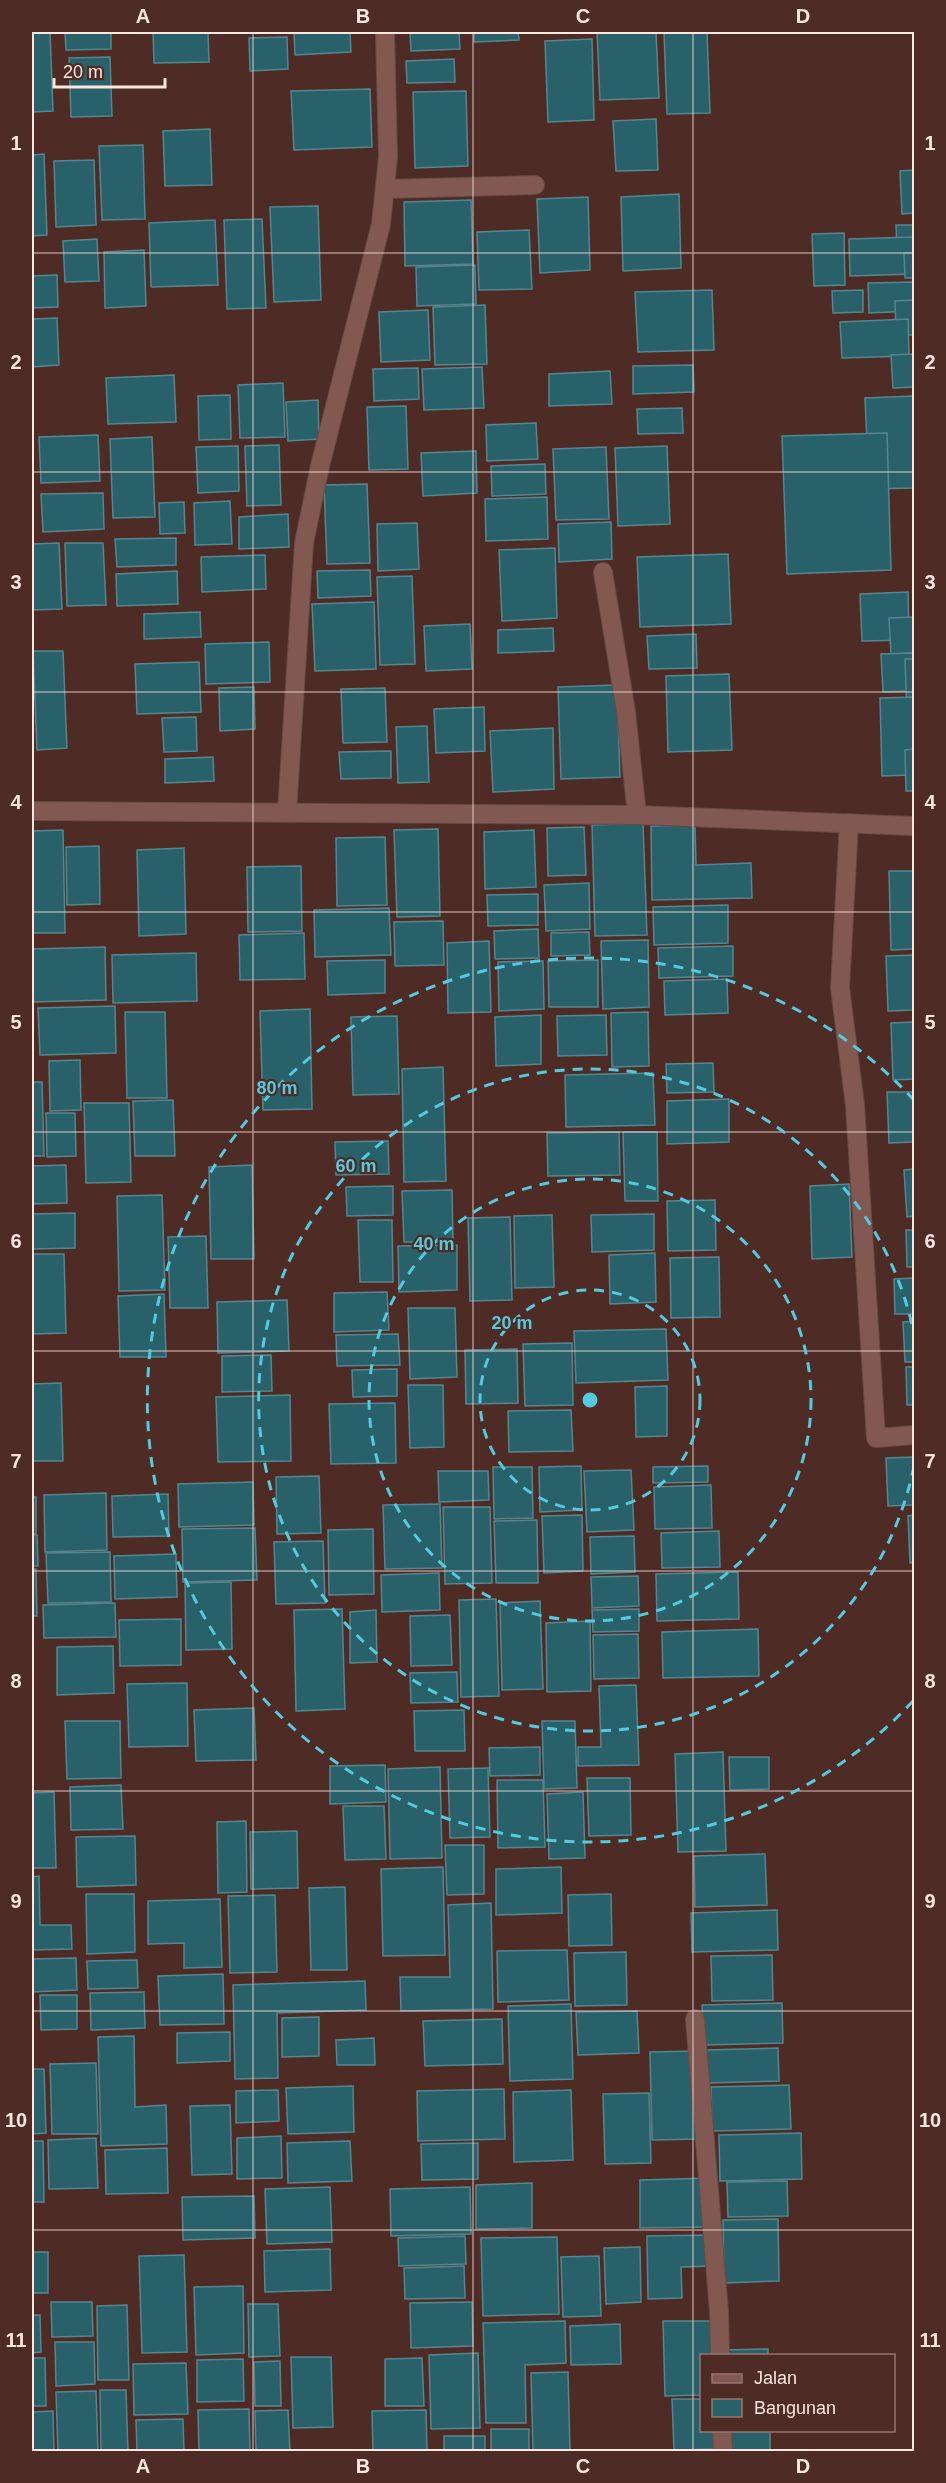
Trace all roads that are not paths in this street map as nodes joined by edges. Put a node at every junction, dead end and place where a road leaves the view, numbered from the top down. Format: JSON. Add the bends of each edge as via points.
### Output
{"nodes":[{"id":1,"x":385,"y":32,"type":"edge"},
{"id":2,"x":535,"y":185,"type":"dead end"},
{"id":3,"x":386,"y":189,"type":"junction"},
{"id":4,"x":603,"y":572,"type":"dead end"},
{"id":5,"x":32,"y":811,"type":"edge"},
{"id":6,"x":287,"y":812,"type":"junction"},
{"id":7,"x":637,"y":815,"type":"junction"},
{"id":8,"x":849,"y":823,"type":"junction"},
{"id":9,"x":915,"y":826,"type":"edge"},
{"id":10,"x":915,"y":1435,"type":"edge"},
{"id":11,"x":695,"y":2019,"type":"dead end"},
{"id":12,"x":720,"y":2354,"type":"edge"},
{"id":13,"x":722,"y":2432,"type":"edge"},
{"id":14,"x":723,"y":2451,"type":"edge"}],
"edges":[{"from":1,"to":3,"type":"street"},
{"from":2,"to":3,"type":"street"},
{"from":3,"to":6,"type":"street","via":[[381,224],[304,543]]},
{"from":4,"to":7,"type":"street","via":[[626,712]]},
{"from":5,"to":6,"type":"street"},
{"from":6,"to":7,"type":"street"},
{"from":7,"to":8,"type":"street"},
{"from":8,"to":9,"type":"street"},
{"from":8,"to":10,"type":"street","via":[[840,988],[855,1105],[876,1437]]},
{"from":11,"to":12,"type":"street"},
{"from":13,"to":14,"type":"street"}]}
